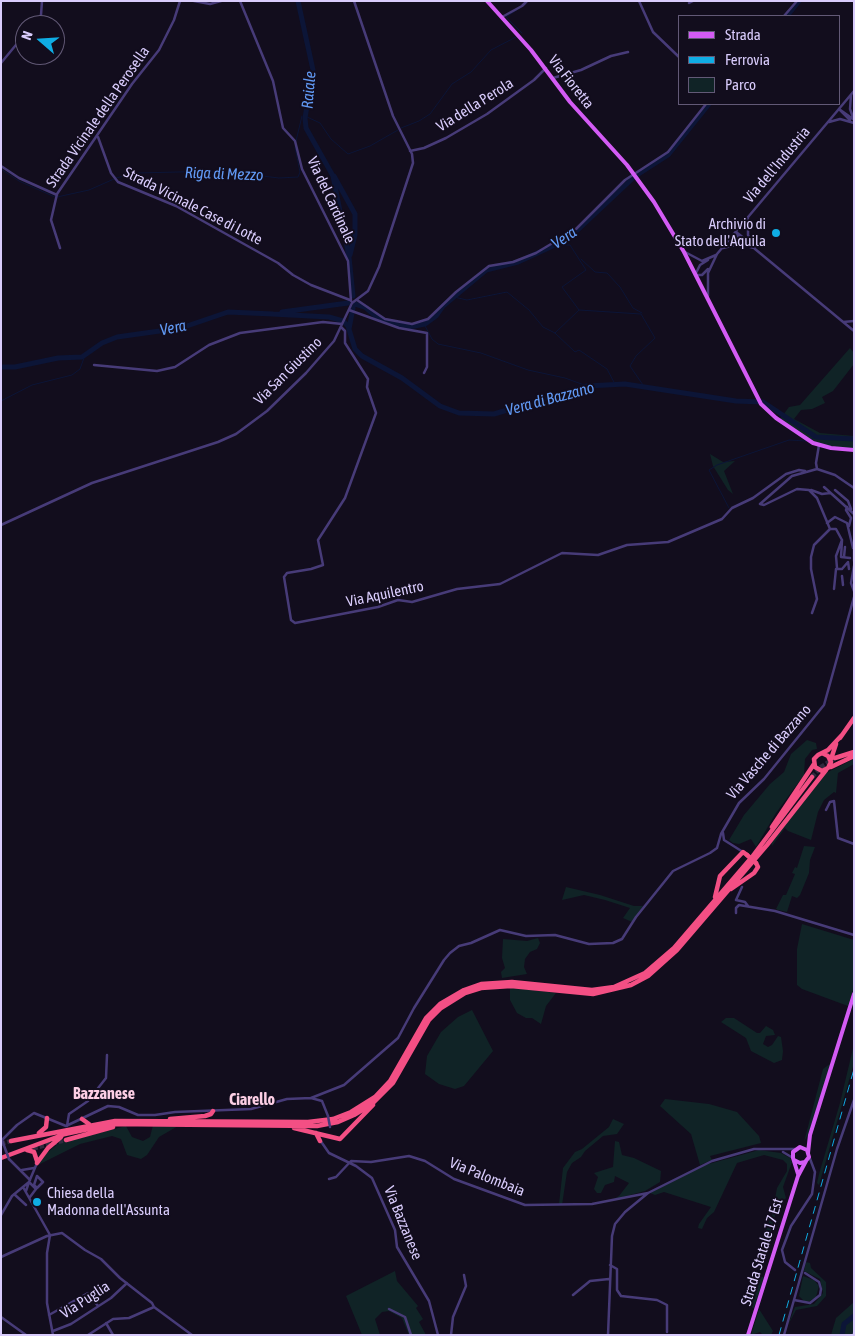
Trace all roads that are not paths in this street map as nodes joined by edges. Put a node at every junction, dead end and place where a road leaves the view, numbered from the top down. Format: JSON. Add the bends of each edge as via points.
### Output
{"nodes":[{"id":1,"x":42,"y":1,"type":"edge"},
{"id":2,"x":180,"y":1,"type":"edge"},
{"id":3,"x":194,"y":1,"type":"edge"},
{"id":4,"x":221,"y":1,"type":"edge"},
{"id":5,"x":240,"y":1,"type":"edge"},
{"id":6,"x":354,"y":1,"type":"edge"},
{"id":7,"x":487,"y":1,"type":"edge"},
{"id":8,"x":526,"y":1,"type":"edge"},
{"id":9,"x":639,"y":1,"type":"edge"},
{"id":10,"x":797,"y":1,"type":"edge"},
{"id":11,"x":41,"y":15,"type":"edge"},
{"id":12,"x":785,"y":15,"type":"edge"},
{"id":13,"x":502,"y":17,"type":"junction"},
{"id":14,"x":15,"y":46,"type":"edge"},
{"id":15,"x":628,"y":52,"type":"dead end"},
{"id":16,"x":678,"y":56,"type":"edge"},
{"id":17,"x":1,"y":63,"type":"edge"},
{"id":18,"x":546,"y":68,"type":"junction"},
{"id":19,"x":553,"y":78,"type":"junction"},
{"id":20,"x":853,"y":92,"type":"edge"},
{"id":21,"x":705,"y":105,"type":"edge"},
{"id":22,"x":839,"y":109,"type":"junction"},
{"id":23,"x":854,"y":121,"type":"edge"},
{"id":24,"x":827,"y":122,"type":"junction"},
{"id":25,"x":98,"y":137,"type":"junction"},
{"id":26,"x":410,"y":151,"type":"junction"},
{"id":27,"x":1,"y":166,"type":"edge"},
{"id":28,"x":634,"y":175,"type":"junction"},
{"id":29,"x":57,"y":195,"type":"junction"},
{"id":30,"x":748,"y":217,"type":"junction"},
{"id":31,"x":735,"y":232,"type":"junction"},
{"id":32,"x":751,"y":246,"type":"junction"},
{"id":33,"x":60,"y":248,"type":"dead end"},
{"id":34,"x":720,"y":251,"type":"junction"},
{"id":35,"x":684,"y":252,"type":"junction"},
{"id":36,"x":717,"y":254,"type":"junction"},
{"id":37,"x":708,"y":260,"type":"junction"},
{"id":38,"x":710,"y":265,"type":"junction"},
{"id":39,"x":695,"y":275,"type":"junction"},
{"id":40,"x":353,"y":302,"type":"junction"},
{"id":41,"x":709,"y":302,"type":"junction"},
{"id":42,"x":351,"y":311,"type":"junction"},
{"id":43,"x":841,"y":321,"type":"junction"},
{"id":44,"x":854,"y":321,"type":"edge"},
{"id":45,"x":343,"y":323,"type":"junction"},
{"id":46,"x":854,"y":331,"type":"edge"},
{"id":47,"x":94,"y":365,"type":"dead end"},
{"id":48,"x":424,"y":373,"type":"dead end"},
{"id":49,"x":819,"y":445,"type":"junction"},
{"id":50,"x":854,"y":450,"type":"edge"},
{"id":51,"x":818,"y":469,"type":"junction"},
{"id":52,"x":805,"y":471,"type":"junction"},
{"id":53,"x":824,"y":487,"type":"dead end"},
{"id":54,"x":854,"y":488,"type":"edge"},
{"id":55,"x":835,"y":490,"type":"dead end"},
{"id":56,"x":810,"y":491,"type":"junction"},
{"id":57,"x":830,"y":492,"type":"junction"},
{"id":58,"x":847,"y":507,"type":"junction"},
{"id":59,"x":851,"y":510,"type":"junction"},
{"id":60,"x":854,"y":514,"type":"edge"},
{"id":61,"x":828,"y":523,"type":"junction"},
{"id":62,"x":1,"y":525,"type":"edge"},
{"id":63,"x":849,"y":526,"type":"junction"},
{"id":64,"x":830,"y":529,"type":"junction"},
{"id":65,"x":842,"y":539,"type":"junction"},
{"id":66,"x":850,"y":539,"type":"junction"},
{"id":67,"x":853,"y":546,"type":"edge"},
{"id":68,"x":853,"y":554,"type":"edge"},
{"id":69,"x":844,"y":557,"type":"junction"},
{"id":70,"x":850,"y":558,"type":"junction"},
{"id":71,"x":854,"y":561,"type":"edge"},
{"id":72,"x":849,"y":562,"type":"junction"},
{"id":73,"x":854,"y":566,"type":"edge"},
{"id":74,"x":837,"y":568,"type":"junction"},
{"id":75,"x":849,"y":569,"type":"dead end"},
{"id":76,"x":854,"y":570,"type":"edge"},
{"id":77,"x":842,"y":572,"type":"junction"},
{"id":78,"x":843,"y":585,"type":"dead end"},
{"id":79,"x":834,"y":589,"type":"dead end"},
{"id":80,"x":854,"y":591,"type":"edge"},
{"id":81,"x":854,"y":597,"type":"edge"},
{"id":82,"x":812,"y":613,"type":"dead end"},
{"id":83,"x":854,"y":718,"type":"edge"},
{"id":84,"x":842,"y":735,"type":"junction"},
{"id":85,"x":854,"y":752,"type":"edge"},
{"id":86,"x":822,"y":753,"type":"junction"},
{"id":87,"x":854,"y":756,"type":"edge"},
{"id":88,"x":833,"y":759,"type":"junction"},
{"id":89,"x":814,"y":764,"type":"junction"},
{"id":90,"x":828,"y":769,"type":"junction"},
{"id":91,"x":812,"y":777,"type":"tunnel mouth"},
{"id":92,"x":826,"y":810,"type":"dead end"},
{"id":93,"x":723,"y":833,"type":"junction"},
{"id":94,"x":854,"y":844,"type":"edge"},
{"id":95,"x":750,"y":857,"type":"junction"},
{"id":96,"x":741,"y":873,"type":"junction"},
{"id":97,"x":748,"y":879,"type":"junction"},
{"id":98,"x":720,"y":880,"type":"junction"},
{"id":99,"x":742,"y":886,"type":"dead end"},
{"id":100,"x":726,"y":892,"type":"junction"},
{"id":101,"x":711,"y":905,"type":"junction"},
{"id":102,"x":748,"y":906,"type":"junction"},
{"id":103,"x":736,"y":913,"type":"dead end"},
{"id":104,"x":854,"y":934,"type":"edge"},
{"id":105,"x":854,"y":994,"type":"edge"},
{"id":106,"x":107,"y":1055,"type":"dead end"},
{"id":107,"x":384,"y":1093,"type":"junction"},
{"id":108,"x":311,"y":1098,"type":"junction"},
{"id":109,"x":854,"y":1100,"type":"edge"},
{"id":110,"x":213,"y":1111,"type":"junction"},
{"id":111,"x":47,"y":1118,"type":"junction"},
{"id":112,"x":82,"y":1119,"type":"junction"},
{"id":113,"x":165,"y":1120,"type":"junction"},
{"id":114,"x":90,"y":1124,"type":"junction"},
{"id":115,"x":66,"y":1126,"type":"junction"},
{"id":116,"x":285,"y":1126,"type":"junction"},
{"id":117,"x":330,"y":1129,"type":"junction"},
{"id":118,"x":314,"y":1132,"type":"junction"},
{"id":119,"x":34,"y":1135,"type":"junction"},
{"id":120,"x":324,"y":1135,"type":"junction"},
{"id":121,"x":810,"y":1135,"type":"junction"},
{"id":122,"x":66,"y":1137,"type":"junction"},
{"id":123,"x":334,"y":1138,"type":"junction"},
{"id":124,"x":2,"y":1139,"type":"edge"},
{"id":125,"x":11,"y":1141,"type":"tunnel mouth"},
{"id":126,"x":320,"y":1141,"type":"junction"},
{"id":127,"x":797,"y":1148,"type":"junction"},
{"id":128,"x":26,"y":1150,"type":"junction"},
{"id":129,"x":777,"y":1150,"type":"junction"},
{"id":130,"x":808,"y":1153,"type":"junction"},
{"id":131,"x":1,"y":1158,"type":"edge"},
{"id":132,"x":794,"y":1160,"type":"junction"},
{"id":133,"x":807,"y":1161,"type":"junction"},
{"id":134,"x":349,"y":1162,"type":"junction"},
{"id":135,"x":813,"y":1164,"type":"junction"},
{"id":136,"x":36,"y":1165,"type":"junction"},
{"id":137,"x":21,"y":1170,"type":"junction"},
{"id":138,"x":798,"y":1176,"type":"junction"},
{"id":139,"x":329,"y":1179,"type":"dead end"},
{"id":140,"x":30,"y":1182,"type":"junction"},
{"id":141,"x":23,"y":1187,"type":"junction"},
{"id":142,"x":35,"y":1187,"type":"junction"},
{"id":143,"x":26,"y":1192,"type":"junction"},
{"id":144,"x":648,"y":1193,"type":"junction"},
{"id":145,"x":14,"y":1194,"type":"junction"},
{"id":146,"x":30,"y":1197,"type":"junction"},
{"id":147,"x":26,"y":1204,"type":"dead end"},
{"id":148,"x":1,"y":1215,"type":"edge"},
{"id":149,"x":50,"y":1234,"type":"junction"},
{"id":150,"x":1,"y":1256,"type":"edge"},
{"id":151,"x":610,"y":1265,"type":"junction"},
{"id":152,"x":795,"y":1270,"type":"dead end"},
{"id":153,"x":805,"y":1273,"type":"dead end"},
{"id":154,"x":464,"y":1275,"type":"dead end"},
{"id":155,"x":609,"y":1279,"type":"junction"},
{"id":156,"x":127,"y":1283,"type":"junction"},
{"id":157,"x":573,"y":1295,"type":"dead end"},
{"id":158,"x":794,"y":1300,"type":"junction"},
{"id":159,"x":98,"y":1306,"type":"junction"},
{"id":160,"x":154,"y":1307,"type":"junction"},
{"id":161,"x":389,"y":1309,"type":"dead end"},
{"id":162,"x":49,"y":1315,"type":"junction"},
{"id":163,"x":1,"y":1317,"type":"edge"},
{"id":164,"x":106,"y":1323,"type":"junction"},
{"id":165,"x":667,"y":1332,"type":"dead end"},
{"id":166,"x":53,"y":1333,"type":"edge"},
{"id":167,"x":26,"y":1335,"type":"edge"},
{"id":168,"x":88,"y":1335,"type":"edge"},
{"id":169,"x":113,"y":1335,"type":"edge"},
{"id":170,"x":192,"y":1335,"type":"edge"},
{"id":171,"x":411,"y":1335,"type":"edge"},
{"id":172,"x":438,"y":1335,"type":"edge"},
{"id":173,"x":451,"y":1335,"type":"edge"},
{"id":174,"x":608,"y":1335,"type":"edge"},
{"id":175,"x":748,"y":1335,"type":"edge"},
{"id":176,"x":784,"y":1335,"type":"edge"}],
"edges":[{"from":1,"to":11,"type":"street"},
{"from":2,"to":25,"type":"street","name":"Strada Vicinale della Perosella","via":[[159,50],[132,84]]},
{"from":3,"to":4,"type":"street","via":[[210,4]]},
{"from":5,"to":40,"type":"street","name":"Via del Cardinale","via":[[273,81],[283,128],[295,141],[302,168],[348,261]]},
{"from":6,"to":26,"type":"street","name":"Via San Giustino","via":[[393,116]]},
{"from":7,"to":13,"type":"main road","name":"Via Fioretta"},
{"from":8,"to":13,"type":"street"},
{"from":9,"to":16,"type":"street","via":[[653,32]]},
{"from":10,"to":12,"type":"street"},
{"from":13,"to":18,"type":"main road","name":"Via Fioretta"},
{"from":14,"to":17,"type":"street"},
{"from":15,"to":19,"type":"street"},
{"from":18,"to":19,"type":"main road","name":"Via Fioretta"},
{"from":18,"to":26,"type":"street","name":"Via della Perola","via":[[519,92],[481,118],[446,138]]},
{"from":19,"to":28,"type":"main road","name":"Via Fioretta"},
{"from":20,"to":22,"type":"street","name":"Via dell'Industria"},
{"from":20,"to":23,"type":"street","via":[[850,106]]},
{"from":21,"to":28,"type":"street","name":"Strada Vicinale Case di Lotte","via":[[668,152]]},
{"from":22,"to":23,"type":"street"},
{"from":22,"to":24,"type":"street","name":"Via dell'Industria"},
{"from":23,"to":24,"type":"street"},
{"from":24,"to":30,"type":"street","name":"Via dell'Industria"},
{"from":25,"to":29,"type":"street","name":"Strada Vicinale della Perosella"},
{"from":25,"to":40,"type":"street","name":"Strada Vicinale Case di Lotte","via":[[111,173],[118,182],[176,206],[278,262],[311,285]]},
{"from":26,"to":40,"type":"street","name":"Via San Giustino","via":[[411,175],[379,267],[369,290]]},
{"from":27,"to":29,"type":"street"},
{"from":28,"to":35,"type":"main road","name":"Via Fioretta"},
{"from":28,"to":40,"type":"street","name":"Strada Vicinale Case di Lotte","via":[[576,229],[536,253],[513,262],[489,266],[424,321],[409,324],[381,318],[366,305]]},
{"from":29,"to":33,"type":"street","name":"Strada Vicinale della Perosella","via":[[52,220]]},
{"from":30,"to":31,"type":"street","name":"Via dell'Industria"},
{"from":30,"to":32,"type":"street"},
{"from":31,"to":32,"type":"street","via":[[739,232]]},
{"from":31,"to":34,"type":"street","name":"Via dell'Industria"},
{"from":32,"to":34,"type":"street","via":[[735,244]]},
{"from":32,"to":43,"type":"street"},
{"from":34,"to":36,"type":"street","name":"Via dell'Industria"},
{"from":35,"to":37,"type":"street","via":[[696,259]]},
{"from":35,"to":39,"type":"main road","name":"Via Fioretta"},
{"from":36,"to":37,"type":"street","name":"Via dell'Industria"},
{"from":36,"to":38,"type":"street","name":"Via dell'Industria"},
{"from":37,"to":39,"type":"street","name":"Via dell'Industria","via":[[699,266]]},
{"from":38,"to":39,"type":"street","name":"Via dell'Industria","via":[[703,274]]},
{"from":38,"to":41,"type":"street","name":"Via dell'Industria","via":[[707,280]]},
{"from":39,"to":41,"type":"main road","name":"Via Fioretta"},
{"from":40,"to":42,"type":"street","name":"Via San Giustino"},
{"from":41,"to":49,"type":"main road","name":"Via Fioretta","via":[[760,402],[782,422]]},
{"from":42,"to":45,"type":"street","name":"Via San Giustino"},
{"from":42,"to":48,"type":"street","via":[[399,328],[423,331],[428,336],[427,370]]},
{"from":43,"to":44,"type":"street"},
{"from":43,"to":46,"type":"street"},
{"from":45,"to":47,"type":"street","via":[[323,322],[240,333],[209,345],[175,367],[157,372]]},
{"from":45,"to":52,"type":"street","name":"Via Aquilentro","via":[[346,343],[368,378],[376,413],[345,498],[318,540],[323,565],[287,573],[284,577],[294,623],[378,607],[398,600],[412,602],[457,589],[500,584],[562,553],[598,555],[627,545],[668,542],[721,519],[732,508],[753,498],[784,475]]},
{"from":45,"to":62,"type":"street","name":"Via San Giustino","via":[[330,346],[292,388],[236,434],[92,482]]},
{"from":49,"to":50,"type":"main road"},
{"from":49,"to":51,"type":"street"},
{"from":51,"to":52,"type":"street"},
{"from":51,"to":54,"type":"street","via":[[837,476]]},
{"from":52,"to":56,"type":"street","via":[[784,481],[760,504],[799,489]]},
{"from":53,"to":57,"type":"street"},
{"from":55,"to":59,"type":"street","via":[[848,501]]},
{"from":56,"to":57,"type":"street"},
{"from":56,"to":61,"type":"street"},
{"from":57,"to":58,"type":"street"},
{"from":58,"to":59,"type":"street"},
{"from":58,"to":63,"type":"street","via":[[851,518]]},
{"from":59,"to":60,"type":"street"},
{"from":61,"to":63,"type":"street","via":[[836,517]]},
{"from":61,"to":64,"type":"street"},
{"from":63,"to":66,"type":"street"},
{"from":64,"to":65,"type":"street","via":[[837,530]]},
{"from":64,"to":82,"type":"street","via":[[814,545],[811,556],[816,598]]},
{"from":65,"to":66,"type":"street"},
{"from":65,"to":69,"type":"street","via":[[840,556]]},
{"from":65,"to":74,"type":"street","via":[[836,554]]},
{"from":66,"to":67,"type":"street"},
{"from":67,"to":68,"type":"street"},
{"from":67,"to":69,"type":"street","via":[[844,547]]},
{"from":68,"to":70,"type":"street"},
{"from":68,"to":71,"type":"street"},
{"from":69,"to":70,"type":"street"},
{"from":70,"to":72,"type":"street"},
{"from":72,"to":75,"type":"street"},
{"from":72,"to":77,"type":"street"},
{"from":73,"to":76,"type":"street"},
{"from":74,"to":77,"type":"street"},
{"from":74,"to":79,"type":"street"},
{"from":76,"to":80,"type":"street"},
{"from":77,"to":78,"type":"street"},
{"from":81,"to":93,"type":"street","name":"Via Vasche di Bazzano","via":[[826,701],[764,779],[738,803]]},
{"from":83,"to":84,"type":"highway"},
{"from":84,"to":86,"type":"highway"},
{"from":84,"to":88,"type":"highway"},
{"from":85,"to":88,"type":"highway"},
{"from":86,"to":88,"type":"highway"},
{"from":86,"to":89,"type":"highway","via":[[816,756]]},
{"from":87,"to":90,"type":"highway"},
{"from":88,"to":90,"type":"highway"},
{"from":89,"to":90,"type":"highway","via":[[817,769]]},
{"from":89,"to":95,"type":"highway"},
{"from":90,"to":95,"type":"highway"},
{"from":91,"to":95,"type":"highway"},
{"from":92,"to":94,"type":"street","via":[[834,801],[838,838]]},
{"from":93,"to":95,"type":"street","via":[[724,840]]},
{"from":93,"to":108,"type":"street","name":"Via Vasche di Bazzano","via":[[714,850],[673,870],[620,941],[589,944],[555,935],[526,936],[500,930],[454,949],[398,1038],[342,1086]]},
{"from":95,"to":96,"type":"highway"},
{"from":95,"to":97,"type":"highway","via":[[757,869]]},
{"from":95,"to":98,"type":"highway","via":[[724,872]]},
{"from":96,"to":97,"type":"highway","via":[[743,879]]},
{"from":96,"to":98,"type":"highway","via":[[725,883]]},
{"from":96,"to":100,"type":"highway"},
{"from":96,"to":101,"type":"highway"},
{"from":97,"to":100,"type":"highway"},
{"from":98,"to":101,"type":"highway"},
{"from":99,"to":102,"type":"street","via":[[736,900]]},
{"from":100,"to":107,"type":"highway","via":[[670,957],[648,976],[631,985],[593,994],[496,986],[480,988],[455,998],[430,1020],[399,1074]]},
{"from":101,"to":113,"type":"highway","via":[[660,962],[622,984],[592,990],[497,982],[481,984],[454,995],[426,1018],[383,1089],[367,1103],[342,1116],[308,1122]]},
{"from":102,"to":103,"type":"street","via":[[738,906]]},
{"from":102,"to":104,"type":"street"},
{"from":105,"to":121,"type":"main road"},
{"from":106,"to":115,"type":"street","via":[[106,1078],[88,1100],[69,1114]]},
{"from":107,"to":116,"type":"highway","via":[[364,1110],[338,1122]]},
{"from":107,"to":123,"type":"highway","via":[[342,1137]]},
{"from":108,"to":110,"type":"street","via":[[284,1100],[252,1109]]},
{"from":108,"to":117,"type":"street","bridge":true,"via":[[323,1102]]},
{"from":109,"to":158,"type":"street"},
{"from":110,"to":112,"type":"street","via":[[138,1115],[111,1106]]},
{"from":110,"to":113,"type":"highway","via":[[206,1116]]},
{"from":111,"to":115,"type":"street"},
{"from":111,"to":119,"type":"highway","via":[[45,1128]]},
{"from":111,"to":124,"type":"street","via":[[38,1113],[32,1114]]},
{"from":112,"to":114,"type":"highway"},
{"from":112,"to":115,"type":"street"},
{"from":113,"to":114,"type":"highway","via":[[115,1120]]},
{"from":114,"to":119,"type":"highway"},
{"from":116,"to":118,"type":"highway"},
{"from":116,"to":122,"type":"highway","via":[[129,1123],[112,1124]]},
{"from":117,"to":120,"type":"street"},
{"from":117,"to":123,"type":"highway"},
{"from":118,"to":120,"type":"highway"},
{"from":118,"to":126,"type":"highway"},
{"from":119,"to":125,"type":"highway"},
{"from":120,"to":123,"type":"highway"},
{"from":120,"to":126,"type":"street"},
{"from":121,"to":127,"type":"main road","via":[[806,1143]]},
{"from":121,"to":130,"type":"main road"},
{"from":122,"to":128,"type":"highway"},
{"from":122,"to":136,"type":"highway","via":[[50,1146]]},
{"from":124,"to":137,"type":"street","bridge":true,"via":[[9,1160]]},
{"from":126,"to":134,"type":"street","name":"Via Bazzanese","via":[[329,1153]]},
{"from":127,"to":129,"type":"street"},
{"from":127,"to":130,"type":"main road","via":[[804,1148]]},
{"from":127,"to":132,"type":"main road","via":[[793,1153]]},
{"from":128,"to":131,"type":"highway"},
{"from":128,"to":136,"type":"highway","via":[[34,1152]]},
{"from":129,"to":132,"type":"street"},
{"from":129,"to":144,"type":"street","via":[[759,1148],[723,1157]]},
{"from":130,"to":133,"type":"main road"},
{"from":130,"to":135,"type":"street"},
{"from":132,"to":133,"type":"main road","via":[[800,1163]]},
{"from":132,"to":138,"type":"main road"},
{"from":133,"to":135,"type":"street"},
{"from":133,"to":138,"type":"main road","name":"Strada Statale 17 Est"},
{"from":134,"to":139,"type":"street","via":[[336,1177]]},
{"from":134,"to":144,"type":"street","name":"Via Palombaia","via":[[371,1162],[399,1156],[416,1158],[454,1179],[526,1205],[592,1204]]},
{"from":134,"to":172,"type":"street","name":"Via Bazzanese","via":[[374,1181],[395,1230],[398,1247],[429,1301]]},
{"from":135,"to":152,"type":"street","via":[[816,1176],[812,1194],[792,1224],[782,1248],[785,1262]]},
{"from":136,"to":137,"type":"street","via":[[30,1170]]},
{"from":136,"to":140,"type":"street"},
{"from":137,"to":140,"type":"street"},
{"from":138,"to":175,"type":"main road","name":"Strada Statale 17 Est"},
{"from":140,"to":141,"type":"street"},
{"from":140,"to":142,"type":"street"},
{"from":140,"to":143,"type":"street"},
{"from":141,"to":143,"type":"street"},
{"from":141,"to":145,"type":"street"},
{"from":142,"to":142,"type":"street","via":[[43,1182],[37,1176]]},
{"from":142,"to":146,"type":"street"},
{"from":143,"to":146,"type":"street"},
{"from":144,"to":151,"type":"street","via":[[632,1204],[614,1225]]},
{"from":145,"to":147,"type":"street"},
{"from":145,"to":148,"type":"street"},
{"from":146,"to":149,"type":"street"},
{"from":149,"to":150,"type":"street"},
{"from":149,"to":156,"type":"street","via":[[63,1234],[102,1259]]},
{"from":149,"to":162,"type":"street","via":[[47,1255]]},
{"from":151,"to":155,"type":"street"},
{"from":151,"to":165,"type":"street","via":[[617,1269],[620,1296],[657,1300],[667,1305]]},
{"from":153,"to":158,"type":"street","via":[[819,1282],[820,1296],[810,1303]]},
{"from":154,"to":173,"type":"street","via":[[466,1286],[453,1315]]},
{"from":155,"to":157,"type":"street","via":[[590,1281]]},
{"from":155,"to":174,"type":"street"},
{"from":156,"to":159,"type":"street","name":"Via Puglia"},
{"from":156,"to":160,"type":"street"},
{"from":158,"to":176,"type":"street"},
{"from":159,"to":162,"type":"street","via":[[88,1293]]},
{"from":159,"to":166,"type":"street","name":"Via Puglia"},
{"from":160,"to":164,"type":"street","via":[[129,1318],[112,1318]]},
{"from":160,"to":170,"type":"street"},
{"from":161,"to":171,"type":"street","via":[[404,1316]]},
{"from":162,"to":166,"type":"street"},
{"from":163,"to":167,"type":"street"},
{"from":164,"to":168,"type":"street"},
{"from":164,"to":169,"type":"street"}]}
